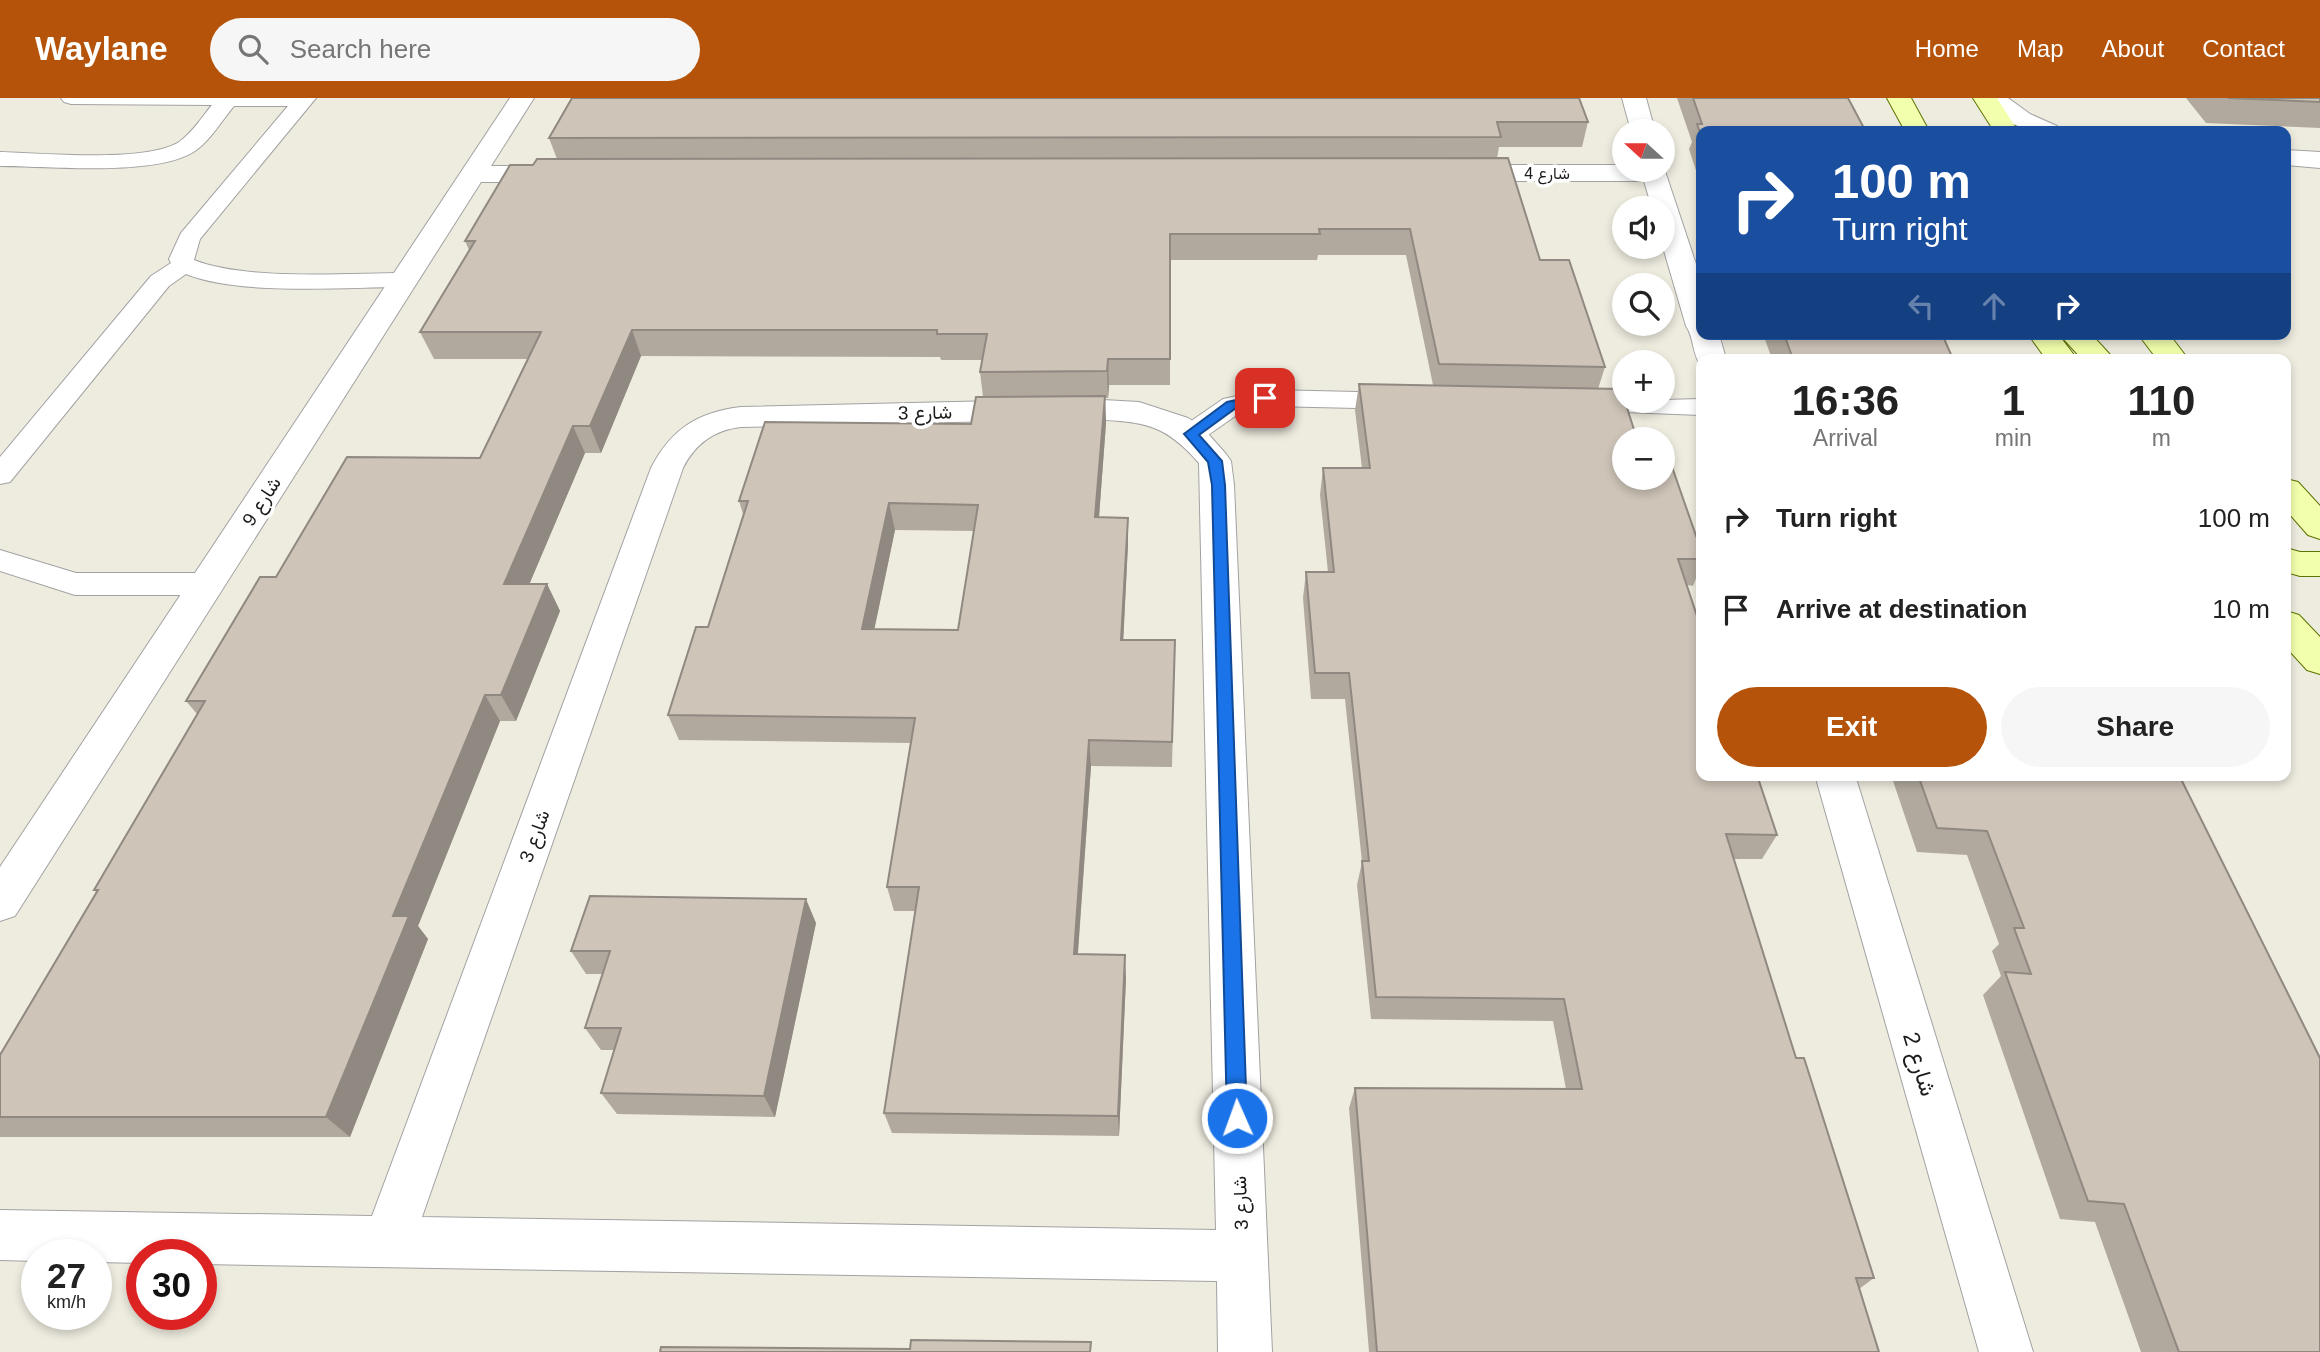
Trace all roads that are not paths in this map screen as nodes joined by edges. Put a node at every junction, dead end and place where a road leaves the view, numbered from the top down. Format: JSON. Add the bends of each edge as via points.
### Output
{"nodes":[{"id":1,"x":71,"y":98,"type":"edge"},
{"id":2,"x":522,"y":98,"type":"edge"},
{"id":3,"x":1634,"y":98,"type":"edge"},
{"id":4,"x":1899,"y":98,"type":"edge"},
{"id":5,"x":1985,"y":98,"type":"edge"},
{"id":6,"x":1992,"y":98,"type":"edge"},
{"id":7,"x":229,"y":99,"type":"edge"},
{"id":8,"x":305,"y":99,"type":"edge"},
{"id":9,"x":1640,"y":119,"type":"edge"},
{"id":10,"x":1914,"y":126,"type":"edge"},
{"id":11,"x":2003,"y":126,"type":"edge"},
{"id":12,"x":2037,"y":126,"type":"edge"},
{"id":13,"x":2291,"y":158,"type":"edge"},
{"id":14,"x":0,"y":159,"type":"edge"},
{"id":15,"x":2320,"y":160,"type":"edge"},
{"id":16,"x":1612,"y":172,"type":"edge"},
{"id":17,"x":1433,"y":173,"type":"edge"},
{"id":18,"x":473,"y":174,"type":"junction"},
{"id":19,"x":584,"y":174,"type":"edge"},
{"id":20,"x":1658,"y":182,"type":"edge"},
{"id":21,"x":184,"y":265,"type":"junction"},
{"id":22,"x":405,"y":280,"type":"junction"},
{"id":23,"x":1696,"y":309,"type":"edge"},
{"id":24,"x":2048,"y":340,"type":"edge"},
{"id":25,"x":2080,"y":340,"type":"edge"},
{"id":26,"x":2157,"y":340,"type":"edge"},
{"id":27,"x":2058,"y":354,"type":"edge"},
{"id":28,"x":2094,"y":354,"type":"edge"},
{"id":29,"x":2169,"y":354,"type":"edge"},
{"id":30,"x":1427,"y":401,"type":"edge"},
{"id":31,"x":1550,"y":404,"type":"edge"},
{"id":32,"x":1696,"y":407,"type":"edge"},
{"id":33,"x":1191,"y":434,"type":"junction"},
{"id":34,"x":0,"y":475,"type":"edge"},
{"id":35,"x":2291,"y":495,"type":"edge"},
{"id":36,"x":2320,"y":527,"type":"edge"},
{"id":37,"x":0,"y":560,"type":"edge"},
{"id":38,"x":2291,"y":561,"type":"edge"},
{"id":39,"x":2320,"y":564,"type":"edge"},
{"id":40,"x":208,"y":584,"type":"junction"},
{"id":41,"x":2291,"y":629,"type":"edge"},
{"id":42,"x":2320,"y":660,"type":"edge"},
{"id":43,"x":1837,"y":781,"type":"edge"},
{"id":44,"x":0,"y":904,"type":"edge"},
{"id":45,"x":0,"y":1235,"type":"edge"},
{"id":46,"x":388,"y":1241,"type":"junction"},
{"id":47,"x":1241,"y":1256,"type":"junction"},
{"id":48,"x":1245,"y":1352,"type":"edge"},
{"id":49,"x":2006,"y":1352,"type":"edge"}],
"edges":[{"from":1,"to":7,"type":"lane"},
{"from":2,"to":18,"type":"street","name":"شارع 9"},
{"from":3,"to":9,"type":"street"},
{"from":4,"to":10,"type":"main road"},
{"from":5,"to":11,"type":"main road"},
{"from":6,"to":12,"type":"street"},
{"from":7,"to":8,"type":"lane"},
{"from":7,"to":14,"type":"lane","via":[[191,142],[163,156]]},
{"from":8,"to":21,"type":"lane","via":[[195,229],[183,250]]},
{"from":13,"to":15,"type":"street"},
{"from":16,"to":17,"type":"street","name":"شارع 4"},
{"from":18,"to":19,"type":"street"},
{"from":18,"to":22,"type":"street","name":"شارع 9"},
{"from":20,"to":23,"type":"street"},
{"from":21,"to":22,"type":"lane","via":[[206,274],[241,277]]},
{"from":21,"to":34,"type":"lane","via":[[160,281]]},
{"from":22,"to":40,"type":"street","name":"شارع 9"},
{"from":24,"to":27,"type":"main road"},
{"from":25,"to":28,"type":"main road"},
{"from":26,"to":29,"type":"main road"},
{"from":30,"to":33,"type":"lane","via":[[1265,398],[1231,405]]},
{"from":31,"to":32,"type":"lane"},
{"from":33,"to":46,"type":"street","name":"شارع 3","via":[[1139,412],[1085,408],[726,418],[702,426],[682,443],[667,468]]},
{"from":33,"to":47,"type":"street","name":"شارع 3","via":[[1215,461],[1219,485]]},
{"from":35,"to":36,"type":"main road"},
{"from":37,"to":40,"type":"lane","via":[[75,584]]},
{"from":38,"to":39,"type":"main road"},
{"from":40,"to":44,"type":"street","name":"شارع 9"},
{"from":41,"to":42,"type":"main road"},
{"from":43,"to":49,"type":"street","name":"شارع 2"},
{"from":45,"to":46,"type":"street","name":"شارع 3"},
{"from":46,"to":47,"type":"street","name":"شارع 3"},
{"from":47,"to":48,"type":"street","name":"شارع 3"}]}
